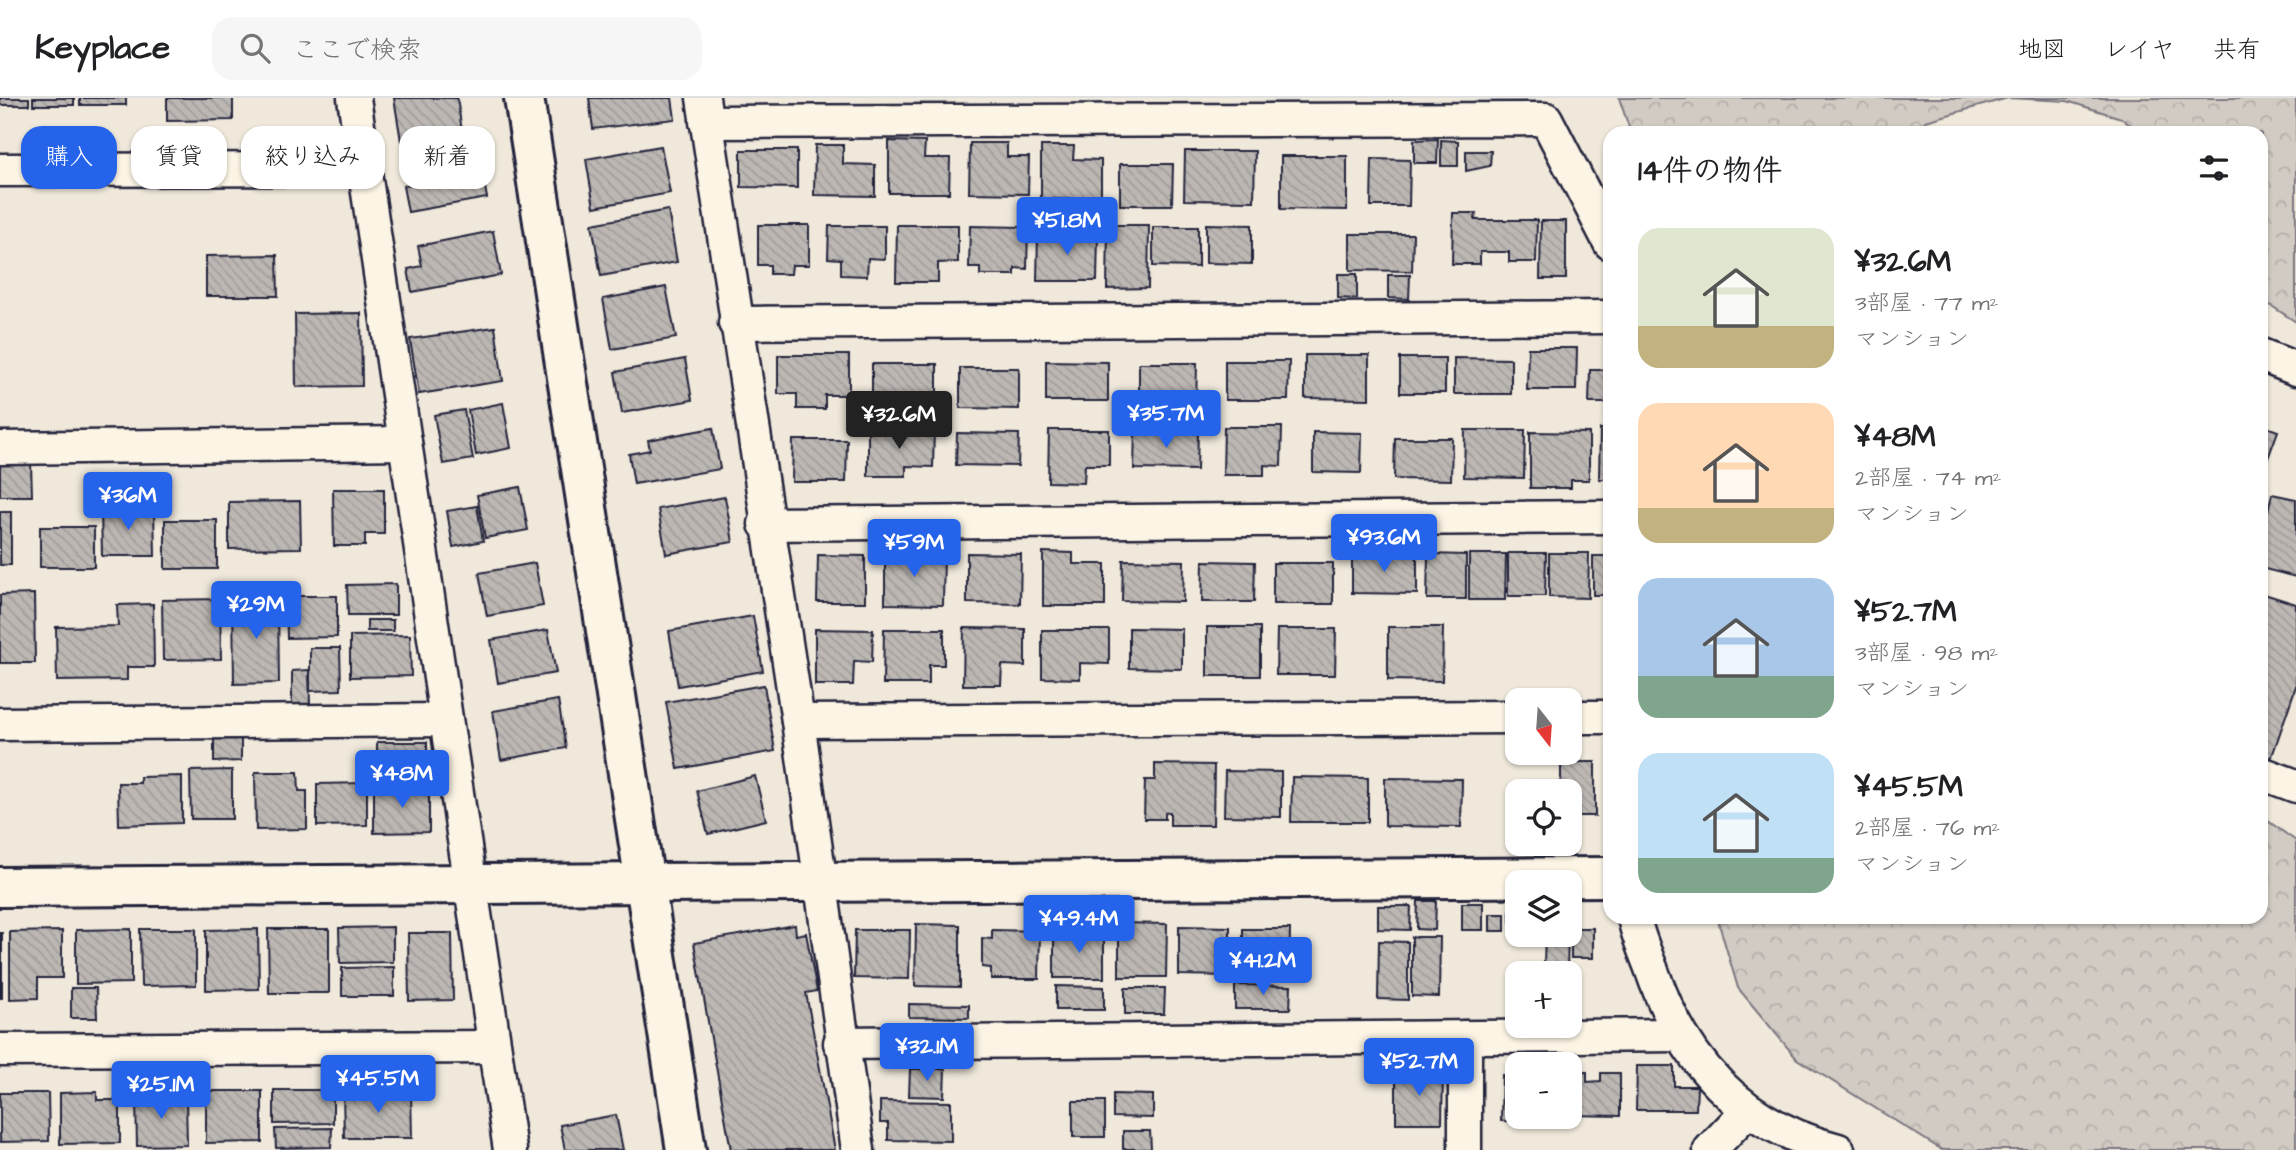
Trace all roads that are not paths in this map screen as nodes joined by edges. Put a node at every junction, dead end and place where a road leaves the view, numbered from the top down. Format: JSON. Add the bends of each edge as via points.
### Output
{"nodes":[{"id":1,"x":354,"y":98,"type":"edge"},
{"id":2,"x":524,"y":98,"type":"edge"},
{"id":3,"x":1408,"y":109,"type":"edge"},
{"id":4,"x":705,"y":110,"type":"edge"},
{"id":5,"x":358,"y":126,"type":"edge"},
{"id":6,"x":241,"y":169,"type":"edge"},
{"id":7,"x":0,"y":170,"type":"edge"},
{"id":8,"x":368,"y":189,"type":"edge"},
{"id":9,"x":1603,"y":229,"type":"edge"},
{"id":10,"x":1603,"y":317,"type":"edge"},
{"id":11,"x":735,"y":323,"type":"junction"},
{"id":12,"x":2268,"y":358,"type":"edge"},
{"id":13,"x":2296,"y":369,"type":"edge"},
{"id":14,"x":405,"y":443,"type":"junction"},
{"id":15,"x":0,"y":448,"type":"edge"},
{"id":16,"x":1603,"y":517,"type":"edge"},
{"id":17,"x":765,"y":524,"type":"junction"},
{"id":18,"x":1505,"y":717,"type":"edge"},
{"id":19,"x":1582,"y":717,"type":"edge"},
{"id":20,"x":1603,"y":717,"type":"edge"},
{"id":21,"x":445,"y":720,"type":"junction"},
{"id":22,"x":797,"y":721,"type":"junction"},
{"id":23,"x":0,"y":724,"type":"edge"},
{"id":24,"x":2268,"y":776,"type":"edge"},
{"id":25,"x":2296,"y":786,"type":"edge"},
{"id":26,"x":1603,"y":877,"type":"edge"},
{"id":27,"x":645,"y":883,"type":"junction"},
{"id":28,"x":819,"y":883,"type":"junction"},
{"id":29,"x":470,"y":884,"type":"junction"},
{"id":30,"x":0,"y":887,"type":"edge"},
{"id":31,"x":1636,"y":924,"type":"edge"},
{"id":32,"x":1679,"y":1035,"type":"junction"},
{"id":33,"x":1465,"y":1037,"type":"junction"},
{"id":34,"x":840,"y":1043,"type":"junction"},
{"id":35,"x":494,"y":1047,"type":"junction"},
{"id":36,"x":0,"y":1050,"type":"edge"},
{"id":37,"x":1747,"y":1111,"type":"junction"},
{"id":38,"x":510,"y":1150,"type":"edge"},
{"id":39,"x":685,"y":1150,"type":"edge"},
{"id":40,"x":858,"y":1150,"type":"edge"},
{"id":41,"x":1465,"y":1150,"type":"edge"},
{"id":42,"x":1710,"y":1150,"type":"edge"},
{"id":43,"x":1838,"y":1150,"type":"edge"}],
"edges":[{"from":1,"to":5,"type":"street"},
{"from":2,"to":27,"type":"street"},
{"from":3,"to":4,"type":"street"},
{"from":3,"to":9,"type":"street","via":[[1546,119]]},
{"from":4,"to":11,"type":"street"},
{"from":6,"to":7,"type":"street"},
{"from":8,"to":14,"type":"street"},
{"from":10,"to":11,"type":"street"},
{"from":11,"to":17,"type":"street"},
{"from":12,"to":13,"type":"street"},
{"from":14,"to":15,"type":"street"},
{"from":14,"to":21,"type":"street"},
{"from":16,"to":17,"type":"street"},
{"from":17,"to":22,"type":"street"},
{"from":18,"to":22,"type":"street"},
{"from":19,"to":20,"type":"street"},
{"from":21,"to":23,"type":"street"},
{"from":21,"to":29,"type":"street"},
{"from":22,"to":28,"type":"street"},
{"from":24,"to":25,"type":"street"},
{"from":26,"to":28,"type":"street"},
{"from":27,"to":28,"type":"street"},
{"from":27,"to":29,"type":"street"},
{"from":27,"to":39,"type":"street"},
{"from":28,"to":34,"type":"street"},
{"from":29,"to":30,"type":"street"},
{"from":29,"to":35,"type":"street"},
{"from":31,"to":32,"type":"street","via":[[1664,1008]]},
{"from":32,"to":33,"type":"street"},
{"from":32,"to":37,"type":"street","via":[[1705,1070]]},
{"from":33,"to":34,"type":"street"},
{"from":33,"to":41,"type":"street"},
{"from":34,"to":40,"type":"street"},
{"from":35,"to":36,"type":"street"},
{"from":35,"to":38,"type":"street"},
{"from":37,"to":42,"type":"street"},
{"from":37,"to":43,"type":"street","via":[[1780,1129]]}]}
